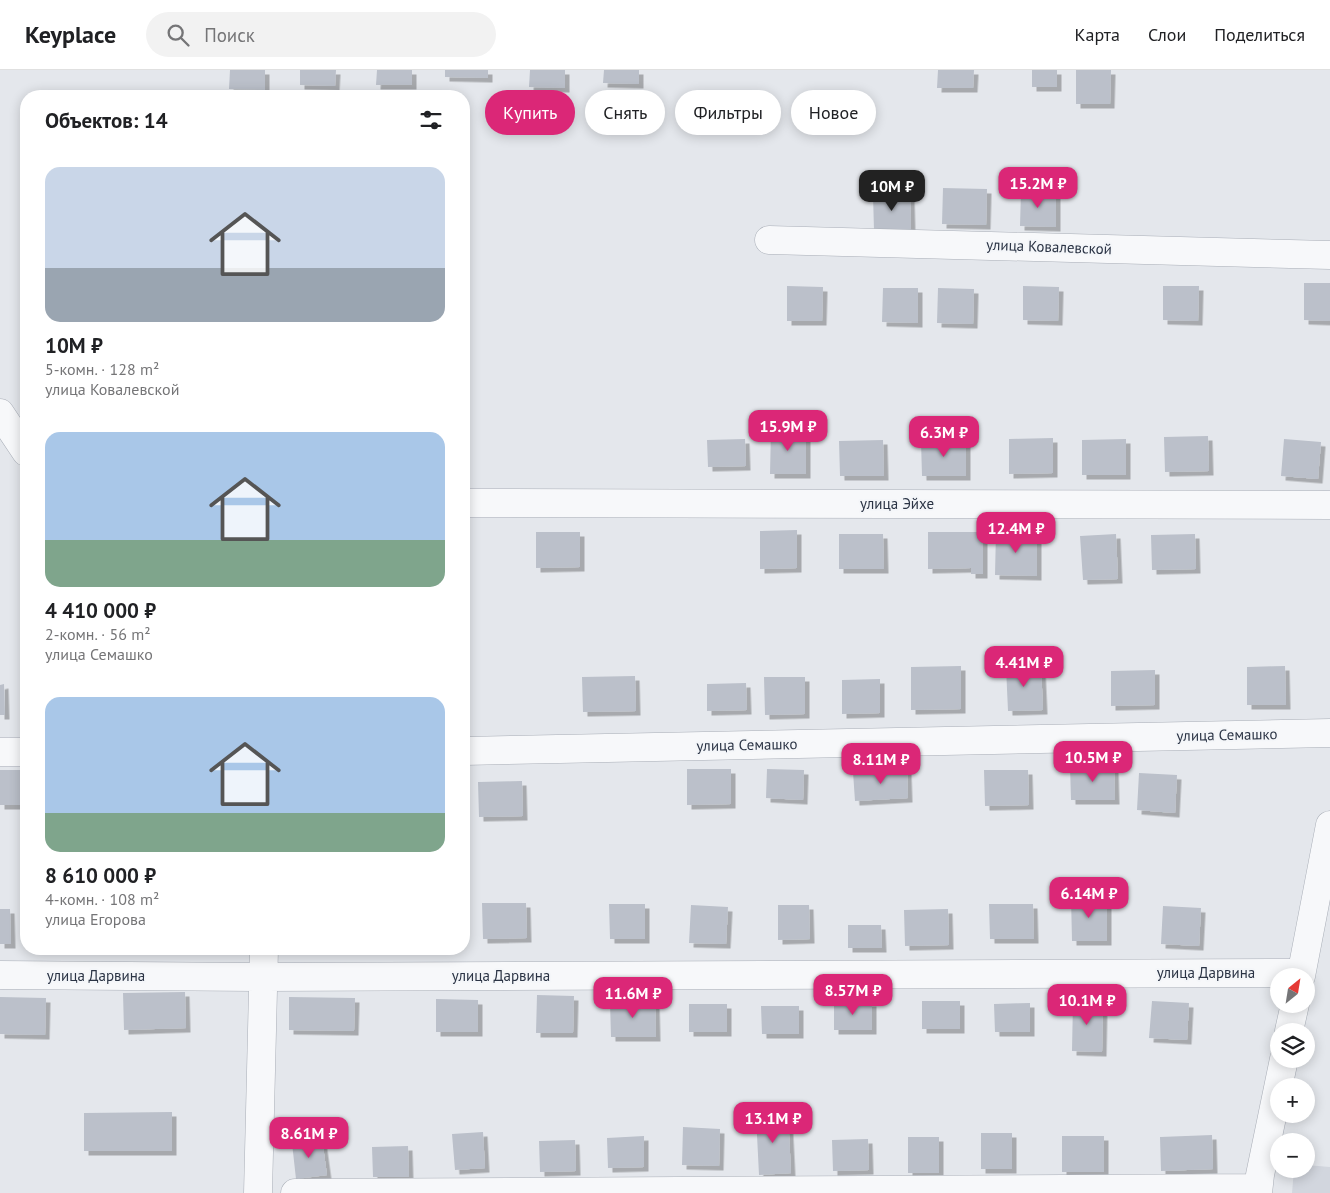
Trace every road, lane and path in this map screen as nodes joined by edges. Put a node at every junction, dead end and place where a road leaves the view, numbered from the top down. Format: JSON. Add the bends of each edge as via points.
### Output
{"nodes":[{"id":1,"x":769,"y":240,"type":"dead end"},
{"id":2,"x":1330,"y":255,"type":"edge"},
{"id":3,"x":0,"y":413,"type":"edge"},
{"id":4,"x":20,"y":443,"type":"edge"},
{"id":5,"x":470,"y":503,"type":"edge"},
{"id":6,"x":1330,"y":505,"type":"edge"},
{"id":7,"x":1330,"y":733,"type":"edge"},
{"id":8,"x":470,"y":751,"type":"edge"},
{"id":9,"x":0,"y":752,"type":"edge"},
{"id":10,"x":20,"y":752,"type":"edge"},
{"id":11,"x":1330,"y":824,"type":"edge"},
{"id":12,"x":264,"y":955,"type":"edge"},
{"id":13,"x":1302,"y":968,"type":"edge"},
{"id":14,"x":0,"y":975,"type":"edge"},
{"id":15,"x":1270,"y":975,"type":"edge"},
{"id":16,"x":263,"y":977,"type":"junction"},
{"id":17,"x":1282,"y":1068,"type":"edge"},
{"id":18,"x":1258,"y":1191,"type":"edge"},
{"id":19,"x":258,"y":1193,"type":"edge"},
{"id":20,"x":295,"y":1193,"type":"edge"}],
"edges":[{"from":1,"to":2,"type":"street","name":"улица Ковалевской"},
{"from":3,"to":4,"type":"street"},
{"from":5,"to":6,"type":"street","name":"улица Эйхе"},
{"from":7,"to":8,"type":"street","name":"улица Семашко"},
{"from":9,"to":10,"type":"street"},
{"from":11,"to":13,"type":"street"},
{"from":12,"to":16,"type":"street"},
{"from":14,"to":16,"type":"street","name":"улица Дарвина"},
{"from":15,"to":16,"type":"street","name":"улица Дарвина"},
{"from":16,"to":19,"type":"street"},
{"from":17,"to":18,"type":"street"},
{"from":18,"to":20,"type":"street"}]}
